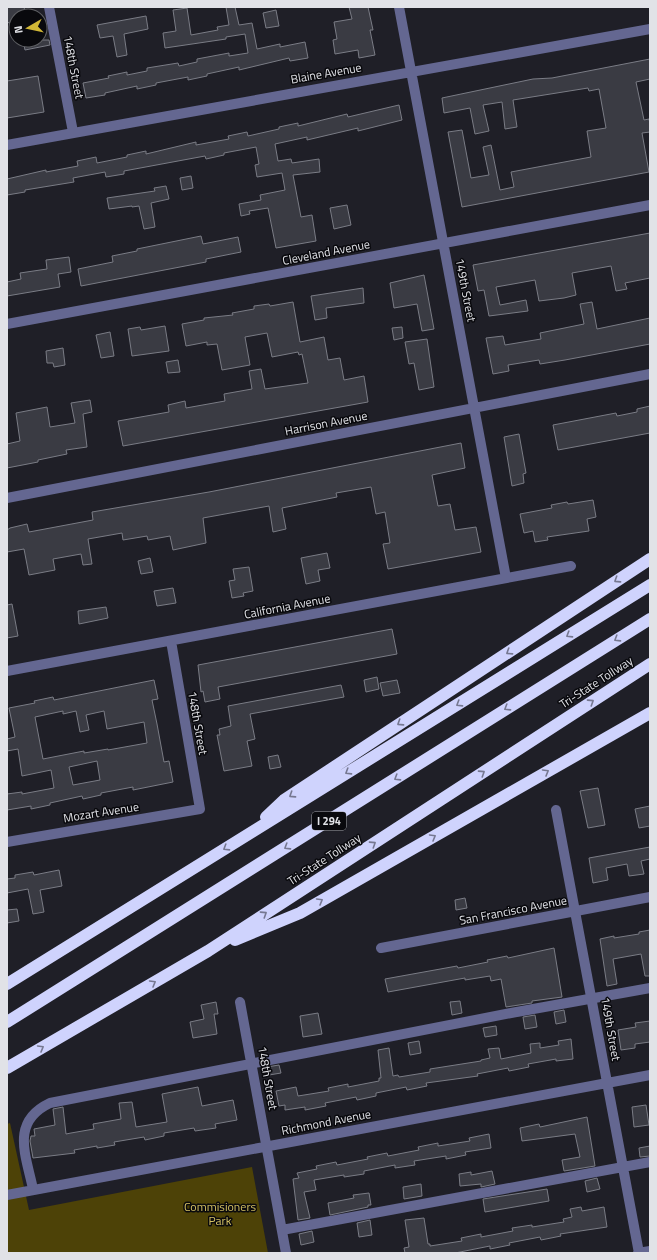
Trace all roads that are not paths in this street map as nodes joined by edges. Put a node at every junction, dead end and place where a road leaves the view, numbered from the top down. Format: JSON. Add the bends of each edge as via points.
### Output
{"nodes":[{"id":1,"x":49,"y":7,"type":"edge"},
{"id":2,"x":399,"y":7,"type":"edge"},
{"id":3,"x":650,"y":29,"type":"edge"},
{"id":4,"x":411,"y":71,"type":"junction"},
{"id":5,"x":73,"y":132,"type":"junction"},
{"id":6,"x":7,"y":144,"type":"edge"},
{"id":7,"x":650,"y":205,"type":"edge"},
{"id":8,"x":444,"y":243,"type":"junction"},
{"id":9,"x":7,"y":324,"type":"edge"},
{"id":10,"x":650,"y":374,"type":"edge"},
{"id":11,"x":474,"y":407,"type":"junction"},
{"id":12,"x":7,"y":498,"type":"edge"},
{"id":13,"x":650,"y":559,"type":"edge"},
{"id":14,"x":572,"y":566,"type":"dead end"},
{"id":15,"x":506,"y":578,"type":"junction"},
{"id":16,"x":650,"y":585,"type":"edge"},
{"id":17,"x":650,"y":619,"type":"edge"},
{"id":18,"x":171,"y":640,"type":"junction"},
{"id":19,"x":650,"y":664,"type":"edge"},
{"id":20,"x":7,"y":671,"type":"edge"},
{"id":21,"x":650,"y":707,"type":"edge"},
{"id":22,"x":650,"y":713,"type":"edge"},
{"id":23,"x":619,"y":731,"type":"junction"},
{"id":24,"x":200,"y":809,"type":"joint"},
{"id":25,"x":556,"y":810,"type":"dead end"},
{"id":26,"x":245,"y":836,"type":"junction"},
{"id":27,"x":7,"y":842,"type":"edge"},
{"id":28,"x":650,"y":897,"type":"edge"},
{"id":29,"x":576,"y":911,"type":"junction"},
{"id":30,"x":381,"y":948,"type":"dead end"},
{"id":31,"x":208,"y":951,"type":"junction"},
{"id":32,"x":7,"y":984,"type":"edge"},
{"id":33,"x":650,"y":988,"type":"edge"},
{"id":34,"x":592,"y":998,"type":"junction"},
{"id":35,"x":240,"y":1002,"type":"dead end"},
{"id":36,"x":7,"y":1022,"type":"edge"},
{"id":37,"x":252,"y":1064,"type":"junction"},
{"id":38,"x":7,"y":1068,"type":"edge"},
{"id":39,"x":650,"y":1075,"type":"edge"},
{"id":40,"x":608,"y":1083,"type":"junction"},
{"id":41,"x":267,"y":1146,"type":"junction"},
{"id":42,"x":650,"y":1162,"type":"edge"},
{"id":43,"x":623,"y":1167,"type":"junction"},
{"id":44,"x":33,"y":1189,"type":"junction"},
{"id":45,"x":7,"y":1195,"type":"edge"},
{"id":46,"x":282,"y":1230,"type":"junction"},
{"id":47,"x":650,"y":1251,"type":"edge"},
{"id":48,"x":286,"y":1253,"type":"edge"},
{"id":49,"x":639,"y":1253,"type":"edge"}],
"edges":[{"from":1,"to":5,"type":"street","name":"148th Street"},
{"from":2,"to":4,"type":"street","name":"149th Street"},
{"from":3,"to":4,"type":"street","name":"Blaine Avenue"},
{"from":4,"to":5,"type":"street","name":"Blaine Avenue"},
{"from":4,"to":8,"type":"street","name":"149th Street"},
{"from":5,"to":6,"type":"street","name":"Blaine Avenue"},
{"from":7,"to":8,"type":"street","name":"Cleveland Avenue"},
{"from":8,"to":9,"type":"street","name":"Cleveland Avenue"},
{"from":8,"to":11,"type":"street","name":"149th Street"},
{"from":10,"to":11,"type":"street","name":"Harrison Avenue"},
{"from":11,"to":12,"type":"street","name":"Harrison Avenue"},
{"from":11,"to":15,"type":"street","name":"149th Street"},
{"from":13,"to":26,"type":"highway","one_way":true,"via":[[284,800]]},
{"from":14,"to":15,"type":"street","name":"California Avenue"},
{"from":15,"to":18,"type":"street","name":"California Avenue"},
{"from":16,"to":26,"type":"highway","one_way":true},
{"from":17,"to":36,"type":"highway","name":"Tri-State Tollway","number":"I 294","one_way":true,"via":[[172,921]]},
{"from":18,"to":20,"type":"street","name":"California Avenue"},
{"from":18,"to":24,"type":"street","name":"148th Street"},
{"from":31,"to":19,"type":"highway","name":"Tri-State Tollway","one_way":true},
{"from":21,"to":23,"type":"highway"},
{"from":22,"to":23,"type":"highway"},
{"from":31,"to":23,"type":"highway","one_way":true,"via":[[300,913]]},
{"from":24,"to":27,"type":"street","name":"Mozart Avenue"},
{"from":25,"to":29,"type":"street","name":"149th Street"},
{"from":26,"to":32,"type":"highway","one_way":true},
{"from":28,"to":29,"type":"street","name":"San Francisco Avenue"},
{"from":29,"to":30,"type":"street","name":"San Francisco Avenue"},
{"from":29,"to":34,"type":"street","name":"149th Street"},
{"from":38,"to":31,"type":"highway","name":"Tri-State Tollway","one_way":true},
{"from":33,"to":34,"type":"street"},
{"from":34,"to":37,"type":"street"},
{"from":34,"to":40,"type":"street","name":"149th Street"},
{"from":35,"to":37,"type":"street","name":"148th Street"},
{"from":37,"to":41,"type":"street","name":"148th Street"},
{"from":37,"to":44,"type":"street","via":[[50,1103],[38,1109],[31,1115],[24,1128]]},
{"from":39,"to":40,"type":"street","name":"Richmond Avenue"},
{"from":40,"to":41,"type":"street","name":"Richmond Avenue"},
{"from":40,"to":43,"type":"street","name":"149th Street"},
{"from":41,"to":44,"type":"street","name":"Richmond Avenue"},
{"from":41,"to":46,"type":"street","name":"148th Street"},
{"from":42,"to":43,"type":"street"},
{"from":43,"to":46,"type":"street"},
{"from":43,"to":49,"type":"street","name":"149th Street"},
{"from":44,"to":45,"type":"street","name":"Richmond Avenue"},
{"from":46,"to":48,"type":"street","name":"148th Street"},
{"from":47,"to":49,"type":"street"}]}
